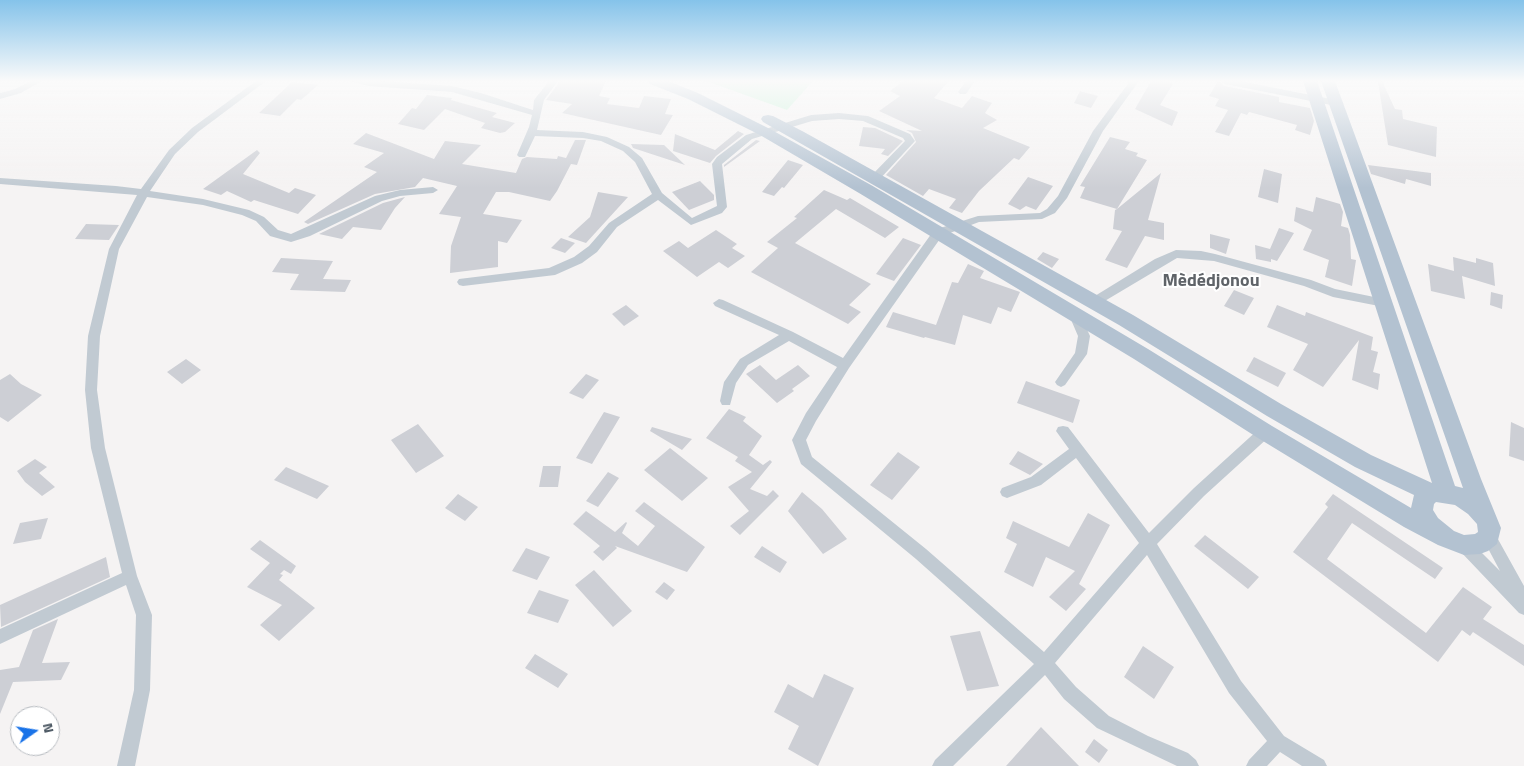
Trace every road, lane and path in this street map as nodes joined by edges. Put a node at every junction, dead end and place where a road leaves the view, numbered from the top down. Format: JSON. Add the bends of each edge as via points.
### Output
{"nodes":[{"id":1,"x":213,"y":117,"type":"edge"},
{"id":2,"x":536,"y":117,"type":"edge"},
{"id":3,"x":744,"y":117,"type":"edge"},
{"id":4,"x":753,"y":117,"type":"edge"},
{"id":5,"x":829,"y":117,"type":"edge"},
{"id":6,"x":849,"y":117,"type":"edge"},
{"id":7,"x":1109,"y":117,"type":"edge"},
{"id":8,"x":1323,"y":117,"type":"edge"},
{"id":9,"x":1341,"y":117,"type":"edge"},
{"id":10,"x":774,"y":129,"type":"junction"},
{"id":11,"x":531,"y":133,"type":"junction"},
{"id":12,"x":522,"y":155,"type":"dead end"},
{"id":13,"x":874,"y":179,"type":"junction"},
{"id":14,"x":0,"y":181,"type":"edge"},
{"id":15,"x":433,"y":190,"type":"dead end"},
{"id":16,"x":144,"y":192,"type":"junction"},
{"id":17,"x":658,"y":195,"type":"junction"},
{"id":18,"x":959,"y":226,"type":"junction"},
{"id":19,"x":938,"y":234,"type":"junction"},
{"id":20,"x":463,"y":282,"type":"dead end"},
{"id":21,"x":1094,"y":302,"type":"junction"},
{"id":22,"x":719,"y":303,"type":"dead end"},
{"id":23,"x":1384,"y":303,"type":"junction"},
{"id":24,"x":1075,"y":316,"type":"junction"},
{"id":25,"x":789,"y":335,"type":"junction"},
{"id":26,"x":845,"y":365,"type":"junction"},
{"id":27,"x":1060,"y":382,"type":"dead end"},
{"id":28,"x":726,"y":401,"type":"dead end"},
{"id":29,"x":1063,"y":431,"type":"dead end"},
{"id":30,"x":1265,"y":432,"type":"junction"},
{"id":31,"x":1078,"y":450,"type":"junction"},
{"id":32,"x":1007,"y":492,"type":"dead end"},
{"id":33,"x":1439,"y":493,"type":"junction"},
{"id":34,"x":1487,"y":528,"type":"junction"},
{"id":35,"x":1455,"y":541,"type":"junction"},
{"id":36,"x":1148,"y":543,"type":"junction"},
{"id":37,"x":130,"y":576,"type":"junction"},
{"id":38,"x":1524,"y":600,"type":"edge"},
{"id":39,"x":1524,"y":608,"type":"edge"},
{"id":40,"x":0,"y":637,"type":"edge"},
{"id":41,"x":1044,"y":662,"type":"junction"},
{"id":42,"x":1278,"y":742,"type":"junction"},
{"id":43,"x":126,"y":766,"type":"edge"},
{"id":44,"x":941,"y":766,"type":"edge"},
{"id":45,"x":1190,"y":766,"type":"edge"},
{"id":46,"x":1255,"y":766,"type":"edge"},
{"id":47,"x":1318,"y":766,"type":"edge"}],
"edges":[{"from":1,"to":16,"type":"street","via":[[172,152]]},
{"from":2,"to":11,"type":"street"},
{"from":3,"to":10,"type":"main road"},
{"from":4,"to":10,"type":"main road"},
{"from":5,"to":10,"type":"street","via":[[811,118]]},
{"from":6,"to":13,"type":"street","via":[[865,118],[907,136],[910,141]]},
{"from":7,"to":18,"type":"street","via":[[1062,198],[1051,211],[1042,216],[978,219]]},
{"from":8,"to":23,"type":"main road"},
{"from":9,"to":34,"type":"main road"},
{"from":10,"to":13,"type":"main road"},
{"from":10,"to":17,"type":"street","via":[[749,137],[720,159],[717,164],[722,207],[718,211],[691,222]]},
{"from":10,"to":19,"type":"main road"},
{"from":11,"to":12,"type":"street"},
{"from":11,"to":17,"type":"street","via":[[584,135],[604,139],[626,149],[639,160]]},
{"from":13,"to":18,"type":"main road"},
{"from":14,"to":16,"type":"street"},
{"from":15,"to":16,"type":"street","via":[[379,198],[291,238],[274,233],[260,219],[244,212]]},
{"from":16,"to":37,"type":"street","via":[[114,249],[94,336],[91,390],[98,448]]},
{"from":17,"to":20,"type":"street","via":[[613,225],[593,249],[578,260],[551,272]]},
{"from":18,"to":19,"type":"street"},
{"from":18,"to":21,"type":"main road"},
{"from":19,"to":24,"type":"main road"},
{"from":19,"to":26,"type":"street"},
{"from":21,"to":23,"type":"street","via":[[1176,254],[1201,254],[1333,293]]},
{"from":21,"to":33,"type":"main road","via":[[1363,461]]},
{"from":22,"to":25,"type":"street"},
{"from":23,"to":33,"type":"main road"},
{"from":24,"to":27,"type":"street","via":[[1084,336],[1081,354]]},
{"from":24,"to":30,"type":"main road"},
{"from":25,"to":26,"type":"street"},
{"from":25,"to":28,"type":"street","via":[[744,362],[730,382]]},
{"from":26,"to":41,"type":"street","via":[[799,440],[806,460],[921,554]]},
{"from":29,"to":31,"type":"street"},
{"from":30,"to":35,"type":"main road","via":[[1412,520]]},
{"from":30,"to":36,"type":"street"},
{"from":31,"to":32,"type":"street","via":[[1036,481]]},
{"from":31,"to":36,"type":"street"},
{"from":33,"to":34,"type":"main road","via":[[1461,497],[1476,507]]},
{"from":33,"to":35,"type":"main road","via":[[1423,500],[1422,512],[1430,526]]},
{"from":34,"to":35,"type":"main road","via":[[1480,544]]},
{"from":34,"to":38,"type":"street"},
{"from":35,"to":39,"type":"street"},
{"from":36,"to":41,"type":"street"},
{"from":36,"to":42,"type":"street","via":[[1235,687]]},
{"from":37,"to":40,"type":"street"},
{"from":37,"to":43,"type":"street","via":[[144,615],[142,690]]},
{"from":41,"to":44,"type":"street"},
{"from":41,"to":45,"type":"street","via":[[1070,693],[1103,722],[1182,759]]},
{"from":42,"to":46,"type":"street"},
{"from":42,"to":47,"type":"street"}]}
